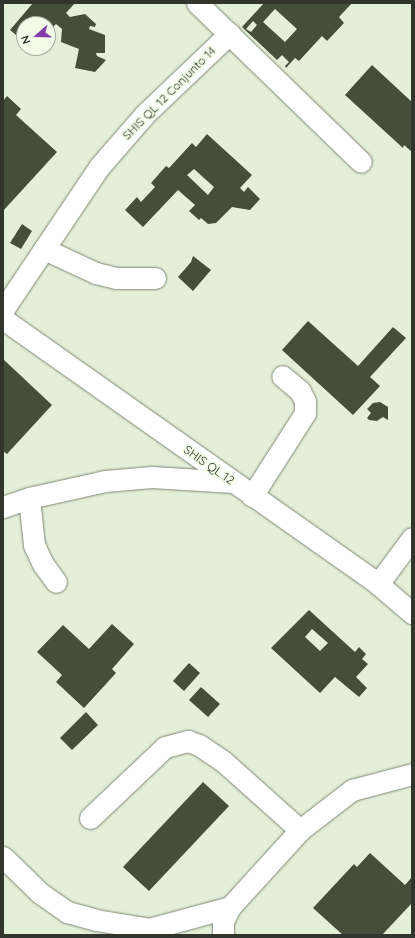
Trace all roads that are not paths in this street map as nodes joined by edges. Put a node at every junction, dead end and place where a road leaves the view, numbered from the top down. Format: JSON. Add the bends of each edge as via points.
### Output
{"nodes":[{"id":1,"x":197,"y":3,"type":"edge"},
{"id":2,"x":230,"y":33,"type":"junction"},
{"id":3,"x":361,"y":162,"type":"dead end"},
{"id":4,"x":44,"y":249,"type":"junction"},
{"id":5,"x":155,"y":278,"type":"dead end"},
{"id":6,"x":3,"y":310,"type":"edge"},
{"id":7,"x":3,"y":319,"type":"edge"},
{"id":8,"x":282,"y":376,"type":"dead end"},
{"id":9,"x":233,"y":482,"type":"junction"},
{"id":10,"x":252,"y":496,"type":"junction"},
{"id":11,"x":29,"y":498,"type":"junction"},
{"id":12,"x":3,"y":507,"type":"edge"},
{"id":13,"x":412,"y":538,"type":"edge"},
{"id":14,"x":56,"y":582,"type":"dead end"},
{"id":15,"x":378,"y":584,"type":"junction"},
{"id":16,"x":412,"y":613,"type":"edge"},
{"id":17,"x":412,"y":774,"type":"edge"},
{"id":18,"x":90,"y":818,"type":"dead end"},
{"id":19,"x":300,"y":830,"type":"junction"},
{"id":20,"x":3,"y":857,"type":"edge"},
{"id":21,"x":230,"y":907,"type":"junction"},
{"id":22,"x":151,"y":930,"type":"junction"},
{"id":23,"x":124,"y":935,"type":"edge"},
{"id":24,"x":223,"y":935,"type":"edge"}],
"edges":[{"from":1,"to":2,"type":"street"},
{"from":2,"to":3,"type":"street"},
{"from":2,"to":4,"type":"street","name":"SHIS QL 12 Conjunto 14","via":[[145,114],[99,167]]},
{"from":4,"to":5,"type":"street","via":[[96,273],[116,278]]},
{"from":4,"to":6,"type":"street","name":"SHIS QL 12 Conjunto 14"},
{"from":7,"to":9,"type":"street","name":"SHIS QL 12"},
{"from":8,"to":10,"type":"street","via":[[300,391],[305,401],[305,413]]},
{"from":9,"to":10,"type":"street","name":"SHIS QL 12"},
{"from":9,"to":11,"type":"street","via":[[152,477],[105,482]]},
{"from":10,"to":15,"type":"street","name":"SHIS QL 12"},
{"from":11,"to":12,"type":"street"},
{"from":11,"to":14,"type":"street","via":[[34,545]]},
{"from":13,"to":15,"type":"street"},
{"from":15,"to":16,"type":"street","name":"SHIS QL 12"},
{"from":17,"to":19,"type":"street","via":[[352,790]]},
{"from":18,"to":19,"type":"street","via":[[166,747],[188,741],[199,745],[224,762]]},
{"from":19,"to":21,"type":"street"},
{"from":20,"to":22,"type":"street","via":[[40,893],[67,912]]},
{"from":21,"to":22,"type":"street"},
{"from":21,"to":24,"type":"street","via":[[223,921]]},
{"from":22,"to":23,"type":"street"}]}
